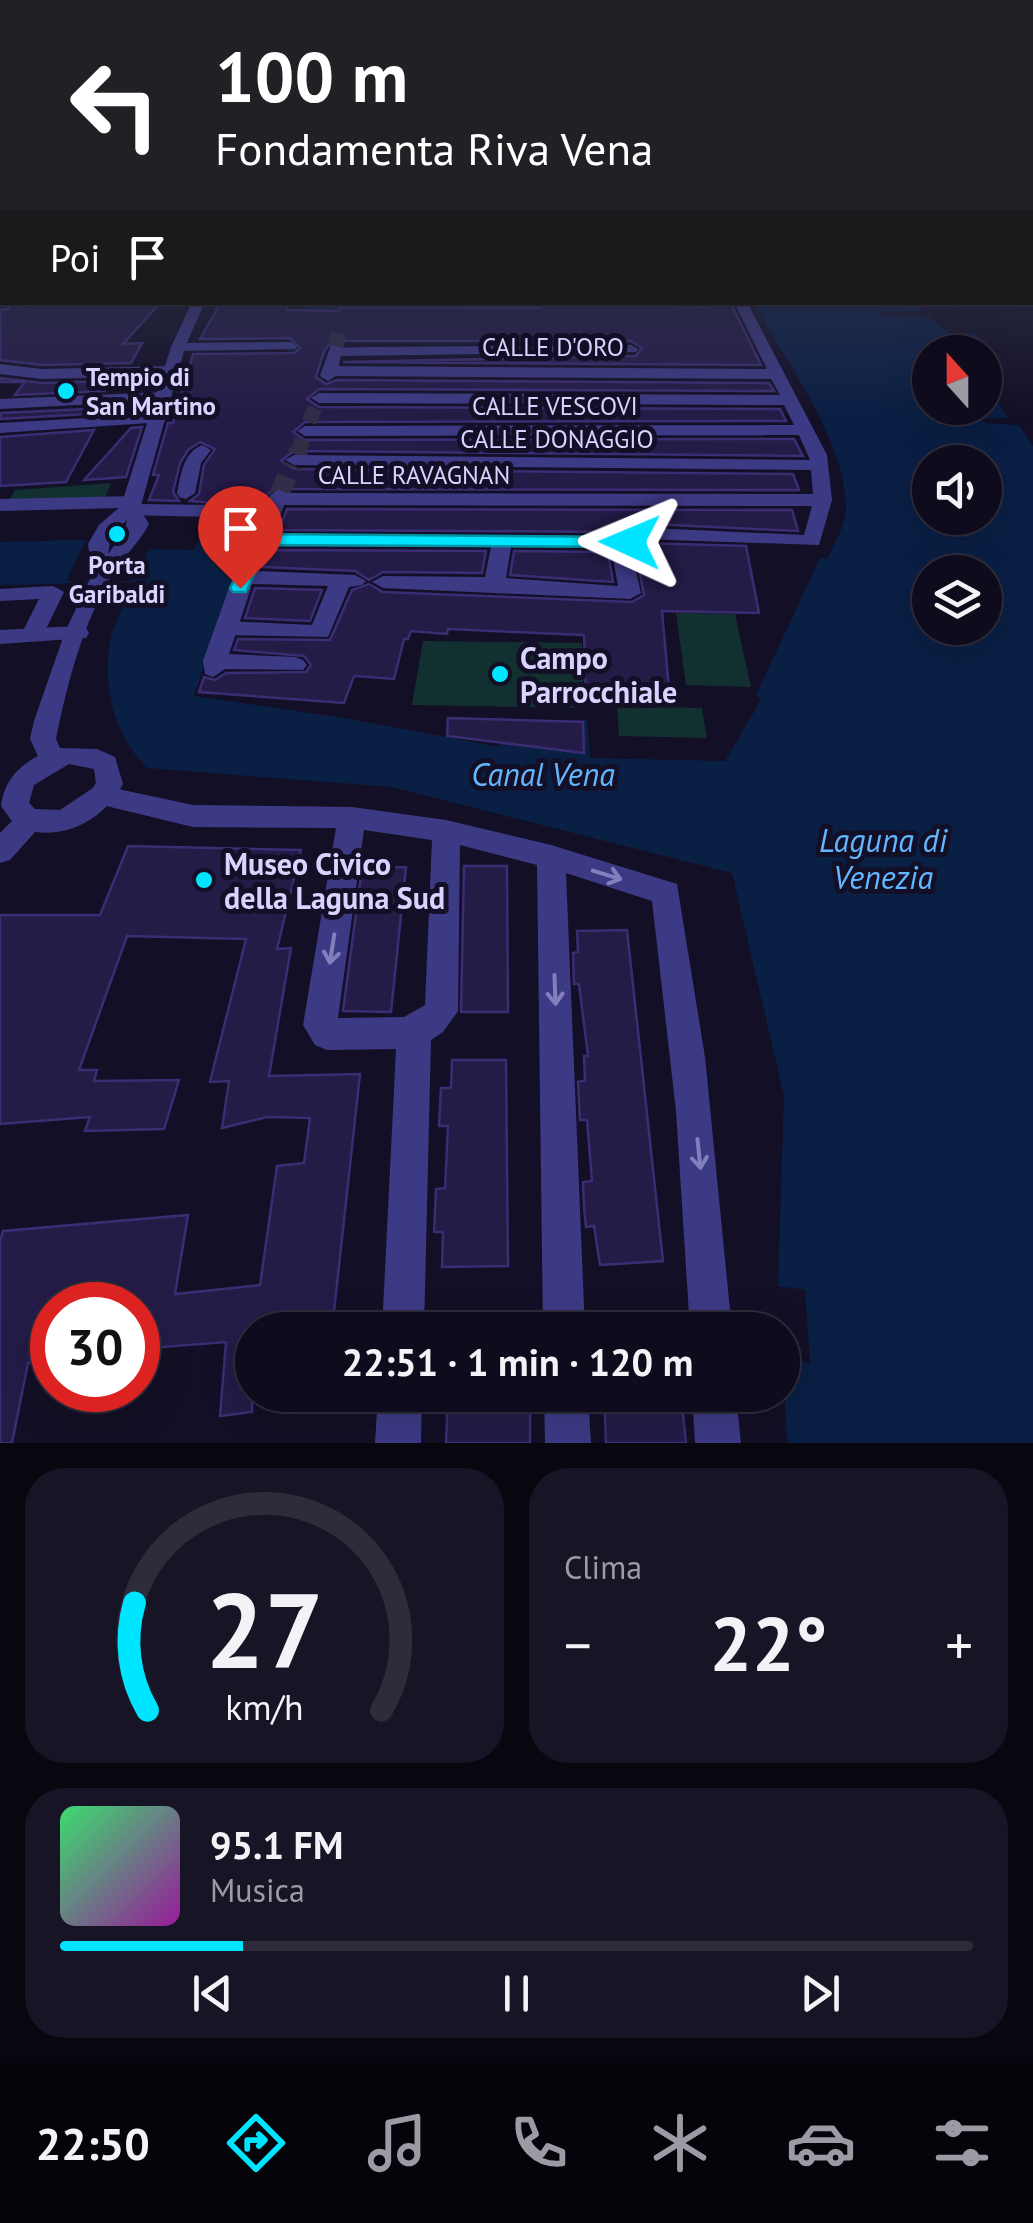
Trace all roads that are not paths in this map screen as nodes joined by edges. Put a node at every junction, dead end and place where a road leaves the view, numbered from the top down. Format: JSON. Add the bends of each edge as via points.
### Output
{"nodes":[{"id":1,"x":199,"y":305,"type":"edge"},
{"id":2,"x":742,"y":305,"type":"edge"},
{"id":3,"x":290,"y":346,"type":"dead end"},
{"id":4,"x":178,"y":347,"type":"junction"},
{"id":5,"x":517,"y":347,"type":"junction"},
{"id":6,"x":631,"y":349,"type":"dead end"},
{"id":7,"x":0,"y":369,"type":"edge"},
{"id":8,"x":171,"y":371,"type":"junction"},
{"id":9,"x":517,"y":371,"type":"junction"},
{"id":10,"x":777,"y":374,"type":"junction"},
{"id":11,"x":323,"y":387,"type":"junction"},
{"id":12,"x":166,"y":397,"type":"junction"},
{"id":13,"x":792,"y":400,"type":"junction"},
{"id":14,"x":0,"y":404,"type":"edge"},
{"id":15,"x":158,"y":420,"type":"junction"},
{"id":16,"x":0,"y":428,"type":"edge"},
{"id":17,"x":306,"y":429,"type":"dead end"},
{"id":18,"x":806,"y":430,"type":"junction"},
{"id":19,"x":202,"y":450,"type":"dead end"},
{"id":20,"x":294,"y":460,"type":"dead end"},
{"id":21,"x":568,"y":464,"type":"junction"},
{"id":22,"x":819,"y":464,"type":"junction"},
{"id":23,"x":823,"y":500,"type":"junction"},
{"id":24,"x":550,"y":501,"type":"junction"},
{"id":25,"x":182,"y":503,"type":"junction"},
{"id":26,"x":0,"y":505,"type":"edge"},
{"id":27,"x":132,"y":506,"type":"junction"},
{"id":28,"x":209,"y":511,"type":"dead end"},
{"id":29,"x":261,"y":540,"type":"junction"},
{"id":30,"x":552,"y":540,"type":"junction"},
{"id":31,"x":502,"y":541,"type":"junction"},
{"id":32,"x":620,"y":542,"type":"junction"},
{"id":33,"x":101,"y":578,"type":"junction"},
{"id":34,"x":382,"y":582,"type":"dead end"},
{"id":35,"x":242,"y":583,"type":"junction"},
{"id":36,"x":494,"y":584,"type":"junction"},
{"id":37,"x":0,"y":595,"type":"edge"},
{"id":38,"x":226,"y":628,"type":"junction"},
{"id":39,"x":78,"y":633,"type":"junction"},
{"id":40,"x":32,"y":634,"type":"junction"},
{"id":41,"x":0,"y":637,"type":"edge"},
{"id":42,"x":294,"y":666,"type":"dead end"},
{"id":43,"x":53,"y":760,"type":"junction"},
{"id":44,"x":104,"y":796,"type":"junction"},
{"id":45,"x":352,"y":818,"type":"junction"},
{"id":46,"x":30,"y":820,"type":"junction"},
{"id":47,"x":446,"y":831,"type":"junction"},
{"id":48,"x":0,"y":852,"type":"edge"},
{"id":49,"x":551,"y":857,"type":"junction"},
{"id":50,"x":414,"y":1032,"type":"junction"},
{"id":51,"x":404,"y":1312,"type":"edge"},
{"id":52,"x":564,"y":1312,"type":"edge"},
{"id":53,"x":710,"y":1312,"type":"edge"},
{"id":54,"x":399,"y":1412,"type":"edge"},
{"id":55,"x":567,"y":1412,"type":"edge"},
{"id":56,"x":715,"y":1412,"type":"edge"},
{"id":57,"x":398,"y":1443,"type":"edge"},
{"id":58,"x":568,"y":1443,"type":"edge"},
{"id":59,"x":718,"y":1443,"type":"edge"}],
"edges":[{"from":1,"to":4,"type":"street"},
{"from":2,"to":10,"type":"street"},
{"from":3,"to":4,"type":"street"},
{"from":4,"to":8,"type":"street"},
{"from":5,"to":6,"type":"street"},
{"from":5,"to":9,"type":"street"},
{"from":5,"to":11,"type":"street","via":[[336,350]]},
{"from":7,"to":8,"type":"street"},
{"from":8,"to":12,"type":"street"},
{"from":9,"to":10,"type":"street","name":"CALLE D'ORO"},
{"from":9,"to":11,"type":"street","name":"CALLE D'ORO"},
{"from":10,"to":13,"type":"street"},
{"from":11,"to":13,"type":"street"},
{"from":12,"to":14,"type":"street"},
{"from":12,"to":15,"type":"street"},
{"from":13,"to":18,"type":"street"},
{"from":15,"to":16,"type":"street"},
{"from":15,"to":27,"type":"street"},
{"from":17,"to":18,"type":"street","name":"CALLE VESCOVI"},
{"from":18,"to":22,"type":"street"},
{"from":19,"to":25,"type":"street"},
{"from":20,"to":21,"type":"street","name":"CALLE DONAGGIO"},
{"from":21,"to":22,"type":"street","name":"CALLE DONAGGIO"},
{"from":21,"to":24,"type":"street","name":"CALLE RAVAGNAN","via":[[568,490]]},
{"from":22,"to":23,"type":"street"},
{"from":23,"to":24,"type":"street","name":"CALLE RAVAGNAN"},
{"from":23,"to":32,"type":"street","via":[[812,540],[630,532],[630,542]]},
{"from":24,"to":29,"type":"street","name":"CALLE RAVAGNAN","via":[[278,497]]},
{"from":24,"to":30,"type":"street","name":"CALLE RAVAGNAN"},
{"from":25,"to":27,"type":"street"},
{"from":25,"to":28,"type":"street"},
{"from":26,"to":27,"type":"street"},
{"from":27,"to":33,"type":"street","via":[[139,524]]},
{"from":27,"to":33,"type":"street","via":[[101,532]]},
{"from":29,"to":31,"type":"street"},
{"from":29,"to":35,"type":"street"},
{"from":30,"to":31,"type":"street"},
{"from":30,"to":32,"type":"street"},
{"from":31,"to":36,"type":"street"},
{"from":32,"to":36,"type":"street","via":[[630,593]]},
{"from":33,"to":39,"type":"street"},
{"from":34,"to":36,"type":"street"},
{"from":35,"to":38,"type":"street"},
{"from":35,"to":38,"type":"street","via":[[348,581],[320,632]]},
{"from":37,"to":40,"type":"street","via":[[54,592]]},
{"from":38,"to":42,"type":"street","via":[[214,665]]},
{"from":39,"to":40,"type":"street"},
{"from":39,"to":43,"type":"street","via":[[44,735]]},
{"from":40,"to":41,"type":"street"},
{"from":43,"to":44,"type":"street","via":[[97,758],[111,774]]},
{"from":43,"to":46,"type":"street","via":[[28,775],[15,796],[20,814]]},
{"from":44,"to":45,"type":"street","via":[[194,816]]},
{"from":44,"to":46,"type":"street","via":[[70,819]]},
{"from":45,"to":47,"type":"street"},
{"from":45,"to":50,"type":"street","one_way":true,"via":[[321,1031]]},
{"from":46,"to":48,"type":"street"},
{"from":47,"to":49,"type":"street"},
{"from":47,"to":50,"type":"street","via":[[440,1011]]},
{"from":49,"to":52,"type":"street","one_way":true},
{"from":49,"to":53,"type":"street","one_way":true,"via":[[666,894],[688,1042]]},
{"from":50,"to":51,"type":"street"},
{"from":54,"to":57,"type":"street"},
{"from":55,"to":58,"type":"street"},
{"from":56,"to":59,"type":"street"}]}
